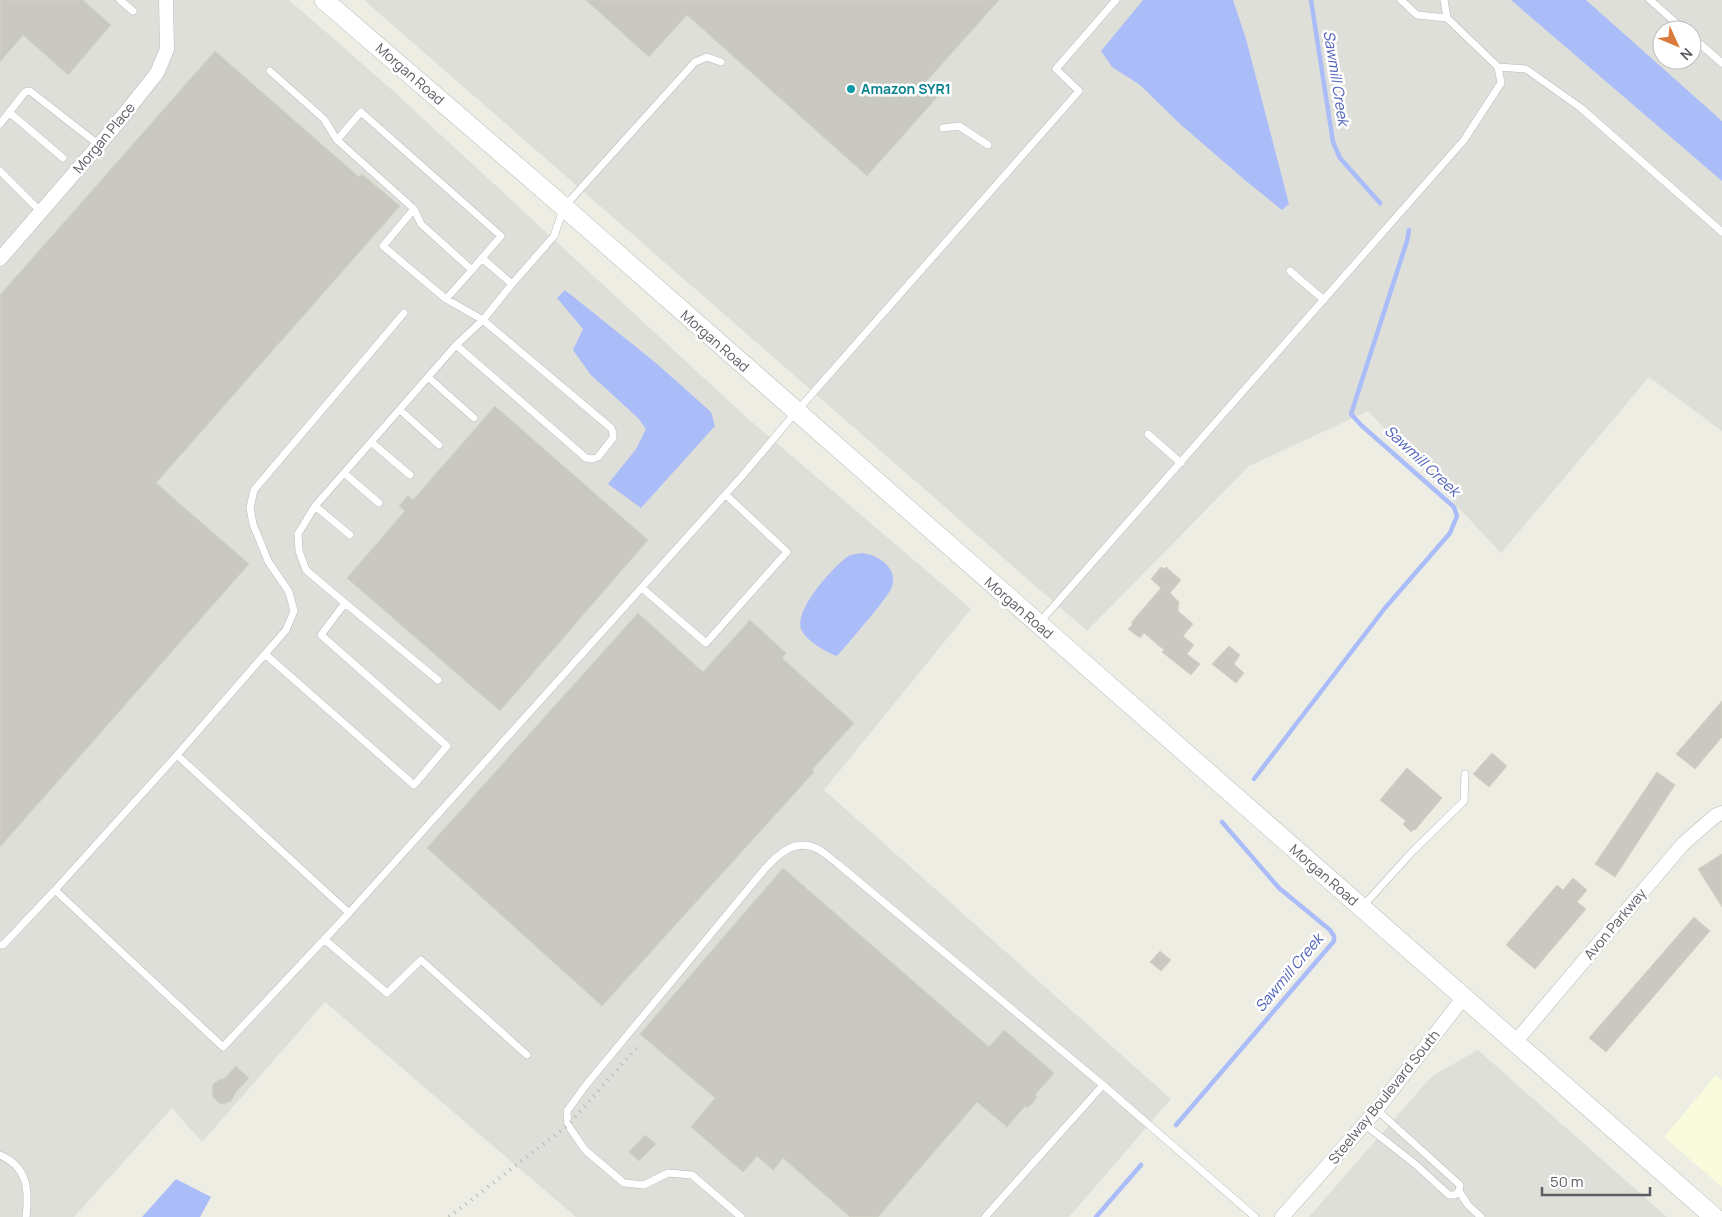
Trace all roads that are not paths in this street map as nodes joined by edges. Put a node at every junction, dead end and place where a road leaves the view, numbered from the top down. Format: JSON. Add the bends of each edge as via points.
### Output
{"nodes":[{"id":1,"x":120,"y":0,"type":"edge"},
{"id":2,"x":166,"y":0,"type":"edge"},
{"id":3,"x":324,"y":0,"type":"edge"},
{"id":4,"x":1116,"y":0,"type":"edge"},
{"id":5,"x":1400,"y":0,"type":"edge"},
{"id":6,"x":1444,"y":0,"type":"edge"},
{"id":7,"x":1650,"y":0,"type":"edge"},
{"id":8,"x":133,"y":12,"type":"dead end"},
{"id":9,"x":1447,"y":18,"type":"junction"},
{"id":10,"x":1673,"y":20,"type":"edge"},
{"id":11,"x":1702,"y":46,"type":"edge"},
{"id":12,"x":721,"y":62,"type":"dead end"},
{"id":13,"x":1722,"y":63,"type":"edge"},
{"id":14,"x":1498,"y":67,"type":"junction"},
{"id":15,"x":270,"y":71,"type":"dead end"},
{"id":16,"x":9,"y":112,"type":"junction"},
{"id":17,"x":0,"y":124,"type":"edge"},
{"id":18,"x":944,"y":128,"type":"dead end"},
{"id":19,"x":337,"y":140,"type":"junction"},
{"id":20,"x":99,"y":145,"type":"junction"},
{"id":21,"x":988,"y":145,"type":"dead end"},
{"id":22,"x":63,"y":158,"type":"dead end"},
{"id":23,"x":0,"y":171,"type":"edge"},
{"id":24,"x":564,"y":207,"type":"junction"},
{"id":25,"x":414,"y":209,"type":"junction"},
{"id":26,"x":40,"y":212,"type":"junction"},
{"id":27,"x":1722,"y":232,"type":"edge"},
{"id":28,"x":482,"y":258,"type":"junction"},
{"id":29,"x":0,"y":259,"type":"edge"},
{"id":30,"x":472,"y":270,"type":"junction"},
{"id":31,"x":1290,"y":271,"type":"dead end"},
{"id":32,"x":512,"y":284,"type":"junction"},
{"id":33,"x":446,"y":299,"type":"junction"},
{"id":34,"x":1324,"y":300,"type":"junction"},
{"id":35,"x":404,"y":313,"type":"dead end"},
{"id":36,"x":483,"y":320,"type":"junction"},
{"id":37,"x":456,"y":345,"type":"junction"},
{"id":38,"x":428,"y":378,"type":"junction"},
{"id":39,"x":400,"y":410,"type":"junction"},
{"id":40,"x":796,"y":412,"type":"junction"},
{"id":41,"x":474,"y":418,"type":"dead end"},
{"id":42,"x":1148,"y":434,"type":"dead end"},
{"id":43,"x":371,"y":442,"type":"junction"},
{"id":44,"x":439,"y":445,"type":"dead end"},
{"id":45,"x":1181,"y":462,"type":"junction"},
{"id":46,"x":344,"y":473,"type":"junction"},
{"id":47,"x":410,"y":475,"type":"dead end"},
{"id":48,"x":726,"y":495,"type":"junction"},
{"id":49,"x":379,"y":503,"type":"dead end"},
{"id":50,"x":316,"y":506,"type":"junction"},
{"id":51,"x":350,"y":535,"type":"dead end"},
{"id":52,"x":642,"y":588,"type":"junction"},
{"id":53,"x":345,"y":603,"type":"junction"},
{"id":54,"x":1038,"y":625,"type":"junction"},
{"id":55,"x":265,"y":654,"type":"junction"},
{"id":56,"x":438,"y":680,"type":"dead end"},
{"id":57,"x":177,"y":755,"type":"junction"},
{"id":58,"x":1465,"y":774,"type":"dead end"},
{"id":59,"x":1722,"y":813,"type":"edge"},
{"id":60,"x":55,"y":890,"type":"junction"},
{"id":61,"x":1361,"y":908,"type":"junction"},
{"id":62,"x":349,"y":913,"type":"junction"},
{"id":63,"x":324,"y":939,"type":"junction"},
{"id":64,"x":0,"y":945,"type":"edge"},
{"id":65,"x":1464,"y":997,"type":"junction"},
{"id":66,"x":1516,"y":1042,"type":"junction"},
{"id":67,"x":527,"y":1055,"type":"dead end"},
{"id":68,"x":1103,"y":1085,"type":"junction"},
{"id":69,"x":1377,"y":1110,"type":"junction"},
{"id":70,"x":1364,"y":1124,"type":"junction"},
{"id":71,"x":0,"y":1155,"type":"edge"},
{"id":72,"x":1459,"y":1191,"type":"junction"},
{"id":73,"x":1722,"y":1211,"type":"edge"},
{"id":74,"x":26,"y":1217,"type":"edge"},
{"id":75,"x":741,"y":1217,"type":"edge"},
{"id":76,"x":985,"y":1217,"type":"edge"},
{"id":77,"x":1255,"y":1217,"type":"edge"},
{"id":78,"x":1282,"y":1217,"type":"edge"},
{"id":79,"x":1481,"y":1217,"type":"edge"},
{"id":80,"x":1715,"y":1217,"type":"edge"}],
"edges":[{"from":1,"to":8,"type":"lane"},
{"from":2,"to":20,"type":"street","name":"Morgan Place","via":[[167,50],[157,74]]},
{"from":3,"to":24,"type":"street","name":"Morgan Road"},
{"from":4,"to":40,"type":"lane","via":[[1056,69],[1079,91]]},
{"from":5,"to":9,"type":"lane","via":[[1417,15]]},
{"from":6,"to":9,"type":"lane"},
{"from":7,"to":10,"type":"lane"},
{"from":9,"to":14,"type":"lane"},
{"from":11,"to":13,"type":"lane"},
{"from":12,"to":24,"type":"lane","via":[[707,57],[695,62]]},
{"from":14,"to":27,"type":"lane","via":[[1526,69],[1581,108]]},
{"from":14,"to":34,"type":"lane","via":[[1501,83],[1464,140]]},
{"from":15,"to":19,"type":"lane","via":[[324,119]]},
{"from":16,"to":17,"type":"lane"},
{"from":16,"to":20,"type":"lane","via":[[25,92],[30,92]]},
{"from":16,"to":22,"type":"lane"},
{"from":18,"to":21,"type":"lane","via":[[959,126]]},
{"from":19,"to":25,"type":"lane"},
{"from":19,"to":28,"type":"lane","via":[[361,112],[501,236]]},
{"from":20,"to":26,"type":"street","name":"Morgan Place"},
{"from":23,"to":26,"type":"lane"},
{"from":24,"to":32,"type":"lane","via":[[554,236]]},
{"from":24,"to":40,"type":"street","name":"Morgan Road"},
{"from":25,"to":30,"type":"lane","via":[[421,224]]},
{"from":25,"to":33,"type":"lane","via":[[383,246]]},
{"from":26,"to":29,"type":"street","name":"Morgan Place"},
{"from":28,"to":30,"type":"lane"},
{"from":28,"to":32,"type":"lane"},
{"from":30,"to":33,"type":"lane"},
{"from":31,"to":34,"type":"lane"},
{"from":32,"to":36,"type":"lane"},
{"from":33,"to":36,"type":"lane"},
{"from":34,"to":45,"type":"lane"},
{"from":35,"to":55,"type":"lane","via":[[254,490],[250,508],[253,524],[268,561],[289,592],[294,611],[286,630]]},
{"from":36,"to":37,"type":"lane"},
{"from":36,"to":37,"type":"lane","via":[[610,428],[613,438],[598,458],[586,458]]},
{"from":37,"to":38,"type":"lane"},
{"from":38,"to":39,"type":"lane"},
{"from":38,"to":41,"type":"lane"},
{"from":39,"to":43,"type":"lane"},
{"from":39,"to":44,"type":"lane"},
{"from":40,"to":48,"type":"lane"},
{"from":40,"to":54,"type":"street","name":"Morgan Road"},
{"from":42,"to":45,"type":"lane"},
{"from":43,"to":46,"type":"lane"},
{"from":43,"to":47,"type":"lane"},
{"from":45,"to":54,"type":"lane"},
{"from":46,"to":49,"type":"lane"},
{"from":46,"to":50,"type":"lane"},
{"from":48,"to":52,"type":"lane"},
{"from":48,"to":52,"type":"lane","via":[[788,552],[706,643]]},
{"from":50,"to":51,"type":"lane"},
{"from":50,"to":53,"type":"lane","via":[[298,534],[299,551],[306,570]]},
{"from":52,"to":62,"type":"lane"},
{"from":53,"to":55,"type":"lane","via":[[321,635],[447,746],[414,785]]},
{"from":53,"to":56,"type":"lane"},
{"from":54,"to":61,"type":"street","name":"Morgan Road"},
{"from":55,"to":57,"type":"lane"},
{"from":57,"to":60,"type":"lane"},
{"from":57,"to":62,"type":"lane"},
{"from":58,"to":61,"type":"lane","via":[[1464,801]]},
{"from":59,"to":66,"type":"street","name":"Avon Parkway","via":[[1683,844]]},
{"from":60,"to":63,"type":"lane","via":[[223,1047]]},
{"from":60,"to":64,"type":"lane"},
{"from":61,"to":65,"type":"street","name":"Morgan Road"},
{"from":62,"to":63,"type":"lane"},
{"from":63,"to":67,"type":"lane","via":[[387,994],[421,960]]},
{"from":65,"to":66,"type":"street","name":"Morgan Road"},
{"from":65,"to":69,"type":"street","name":"Steelway Boulevard South"},
{"from":66,"to":80,"type":"street","name":"Morgan Road"},
{"from":68,"to":75,"type":"lane","via":[[838,864],[815,847],[799,844],[780,853],[763,871],[567,1111],[568,1125],[585,1150],[624,1183],[644,1185],[668,1173],[692,1175]]},
{"from":68,"to":76,"type":"lane"},
{"from":68,"to":77,"type":"lane"},
{"from":69,"to":70,"type":"street","name":"Steelway Boulevard South"},
{"from":69,"to":72,"type":"lane","via":[[1460,1184]]},
{"from":70,"to":72,"type":"lane","via":[[1449,1195]]},
{"from":70,"to":78,"type":"street","name":"Steelway Boulevard South"},
{"from":71,"to":74,"type":"lane","via":[[10,1159],[24,1176],[28,1196]]},
{"from":72,"to":79,"type":"lane"},
{"from":73,"to":80,"type":"lane"}]}
